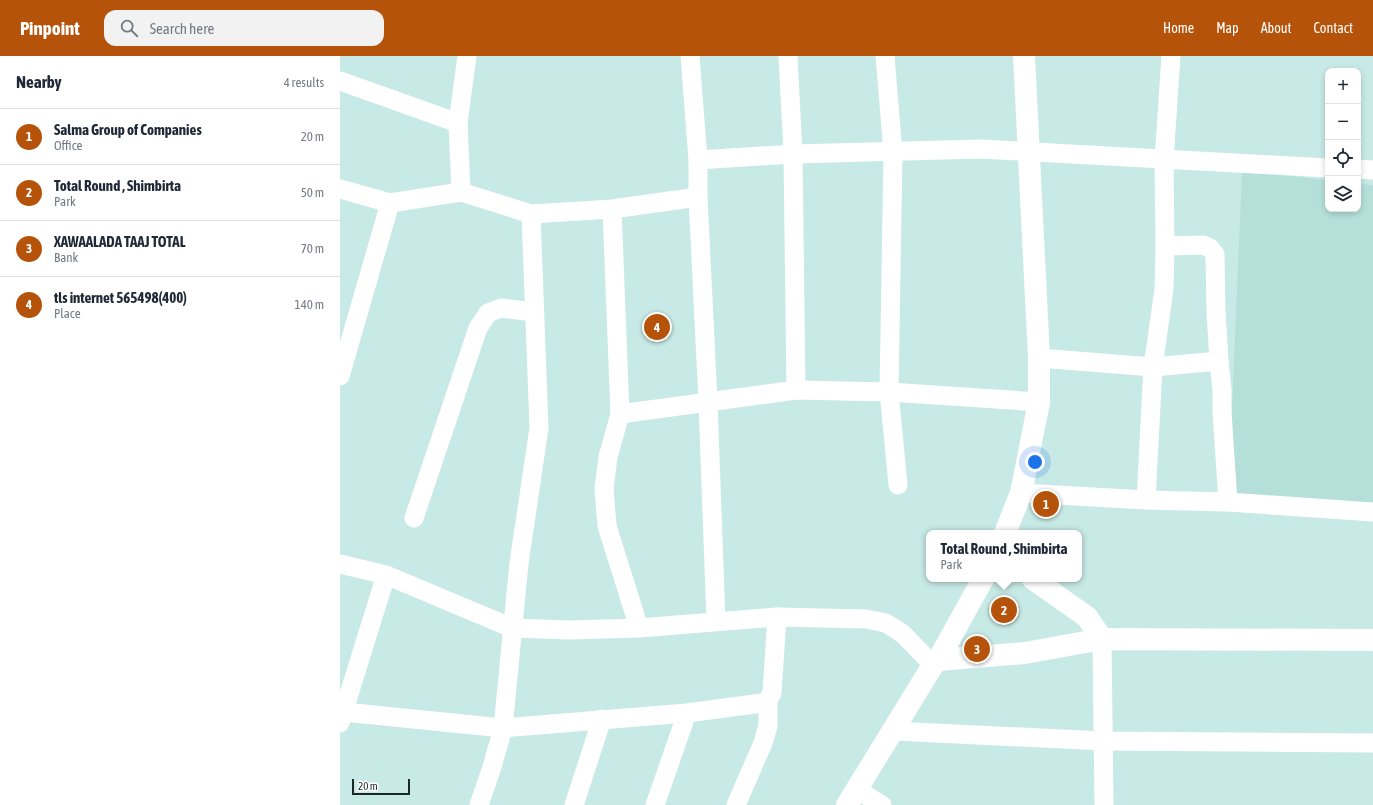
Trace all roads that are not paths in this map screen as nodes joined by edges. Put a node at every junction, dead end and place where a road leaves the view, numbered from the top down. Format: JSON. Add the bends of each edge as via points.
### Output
{"nodes":[{"id":1,"x":467,"y":56,"type":"edge"},
{"id":2,"x":690,"y":56,"type":"edge"},
{"id":3,"x":788,"y":56,"type":"edge"},
{"id":4,"x":885,"y":56,"type":"edge"},
{"id":5,"x":1024,"y":56,"type":"edge"},
{"id":6,"x":1171,"y":56,"type":"edge"},
{"id":7,"x":340,"y":81,"type":"edge"},
{"id":8,"x":458,"y":123,"type":"junction"},
{"id":9,"x":1029,"y":151,"type":"junction"},
{"id":10,"x":892,"y":152,"type":"junction"},
{"id":11,"x":793,"y":154,"type":"junction"},
{"id":12,"x":698,"y":160,"type":"junction"},
{"id":13,"x":1164,"y":160,"type":"junction"},
{"id":14,"x":1325,"y":168,"type":"edge"},
{"id":15,"x":1361,"y":169,"type":"edge"},
{"id":16,"x":1373,"y":170,"type":"edge"},
{"id":17,"x":340,"y":189,"type":"edge"},
{"id":18,"x":461,"y":192,"type":"junction"},
{"id":19,"x":698,"y":197,"type":"junction"},
{"id":20,"x":390,"y":203,"type":"junction"},
{"id":21,"x":612,"y":209,"type":"junction"},
{"id":22,"x":531,"y":214,"type":"junction"},
{"id":23,"x":1165,"y":246,"type":"junction"},
{"id":24,"x":534,"y":312,"type":"junction"},
{"id":25,"x":1039,"y":358,"type":"junction"},
{"id":26,"x":1219,"y":361,"type":"junction"},
{"id":27,"x":1153,"y":367,"type":"junction"},
{"id":28,"x":340,"y":376,"type":"edge"},
{"id":29,"x":796,"y":390,"type":"junction"},
{"id":30,"x":888,"y":392,"type":"junction"},
{"id":31,"x":708,"y":402,"type":"junction"},
{"id":32,"x":1039,"y":402,"type":"junction"},
{"id":33,"x":620,"y":414,"type":"junction"},
{"id":34,"x":898,"y":485,"type":"dead end"},
{"id":35,"x":1021,"y":493,"type":"junction"},
{"id":36,"x":1146,"y":500,"type":"junction"},
{"id":37,"x":1228,"y":502,"type":"junction"},
{"id":38,"x":1373,"y":512,"type":"edge"},
{"id":39,"x":414,"y":518,"type":"dead end"},
{"id":40,"x":1005,"y":530,"type":"edge"},
{"id":41,"x":340,"y":564,"type":"edge"},
{"id":42,"x":386,"y":575,"type":"junction"},
{"id":43,"x":981,"y":582,"type":"edge"},
{"id":44,"x":1037,"y":582,"type":"edge"},
{"id":45,"x":777,"y":617,"type":"junction"},
{"id":46,"x":716,"y":621,"type":"junction"},
{"id":47,"x":512,"y":628,"type":"junction"},
{"id":48,"x":639,"y":628,"type":"junction"},
{"id":49,"x":1102,"y":639,"type":"junction"},
{"id":50,"x":1373,"y":640,"type":"edge"},
{"id":51,"x":936,"y":663,"type":"junction"},
{"id":52,"x":768,"y":700,"type":"junction"},
{"id":53,"x":686,"y":713,"type":"junction"},
{"id":54,"x":342,"y":718,"type":"edge"},
{"id":55,"x":602,"y":719,"type":"junction"},
{"id":56,"x":502,"y":728,"type":"junction"},
{"id":57,"x":894,"y":731,"type":"junction"},
{"id":58,"x":1104,"y":741,"type":"junction"},
{"id":59,"x":1373,"y":743,"type":"edge"},
{"id":60,"x":851,"y":797,"type":"edge"},
{"id":61,"x":479,"y":805,"type":"edge"},
{"id":62,"x":574,"y":805,"type":"edge"},
{"id":63,"x":655,"y":805,"type":"edge"},
{"id":64,"x":736,"y":805,"type":"edge"},
{"id":65,"x":882,"y":805,"type":"edge"},
{"id":66,"x":1104,"y":805,"type":"edge"}],
"edges":[{"from":1,"to":8,"type":"street"},
{"from":2,"to":12,"type":"street"},
{"from":3,"to":11,"type":"street"},
{"from":4,"to":10,"type":"street"},
{"from":5,"to":9,"type":"main road"},
{"from":6,"to":13,"type":"street"},
{"from":7,"to":8,"type":"street"},
{"from":8,"to":18,"type":"street"},
{"from":9,"to":10,"type":"street","via":[[981,149]]},
{"from":9,"to":13,"type":"street"},
{"from":9,"to":25,"type":"main road"},
{"from":10,"to":11,"type":"street"},
{"from":10,"to":30,"type":"street"},
{"from":11,"to":12,"type":"street"},
{"from":11,"to":29,"type":"street"},
{"from":12,"to":19,"type":"street"},
{"from":13,"to":14,"type":"street"},
{"from":13,"to":23,"type":"street"},
{"from":15,"to":16,"type":"street"},
{"from":17,"to":20,"type":"street"},
{"from":18,"to":20,"type":"street"},
{"from":18,"to":22,"type":"street"},
{"from":19,"to":21,"type":"street"},
{"from":19,"to":31,"type":"street"},
{"from":20,"to":28,"type":"street"},
{"from":21,"to":22,"type":"street"},
{"from":21,"to":33,"type":"street"},
{"from":22,"to":24,"type":"street"},
{"from":23,"to":26,"type":"street","via":[[1203,245],[1215,254]]},
{"from":23,"to":27,"type":"street","via":[[1164,289]]},
{"from":24,"to":39,"type":"street","via":[[501,308],[488,313],[478,328]]},
{"from":24,"to":47,"type":"street","via":[[538,428]]},
{"from":25,"to":27,"type":"street"},
{"from":25,"to":32,"type":"main road"},
{"from":26,"to":27,"type":"street"},
{"from":26,"to":37,"type":"street"},
{"from":27,"to":36,"type":"street"},
{"from":29,"to":30,"type":"street"},
{"from":29,"to":31,"type":"street"},
{"from":30,"to":32,"type":"street"},
{"from":30,"to":34,"type":"street"},
{"from":31,"to":33,"type":"street"},
{"from":31,"to":46,"type":"street"},
{"from":32,"to":35,"type":"main road"},
{"from":33,"to":48,"type":"street","via":[[608,457],[604,489],[607,526]]},
{"from":35,"to":36,"type":"street"},
{"from":35,"to":40,"type":"main road"},
{"from":36,"to":37,"type":"street"},
{"from":37,"to":38,"type":"street"},
{"from":41,"to":42,"type":"street"},
{"from":42,"to":47,"type":"street"},
{"from":42,"to":54,"type":"street"},
{"from":43,"to":51,"type":"main road"},
{"from":44,"to":49,"type":"main road","via":[[1087,617]]},
{"from":45,"to":46,"type":"street"},
{"from":45,"to":51,"type":"street","via":[[866,619],[886,623],[903,634]]},
{"from":45,"to":52,"type":"street","via":[[772,693]]},
{"from":46,"to":48,"type":"street"},
{"from":47,"to":48,"type":"street"},
{"from":47,"to":56,"type":"street"},
{"from":49,"to":50,"type":"main road"},
{"from":49,"to":51,"type":"main road","via":[[1025,653]]},
{"from":49,"to":58,"type":"street"},
{"from":51,"to":57,"type":"main road"},
{"from":52,"to":53,"type":"street","via":[[762,703]]},
{"from":52,"to":64,"type":"street","via":[[768,726],[763,743]]},
{"from":53,"to":55,"type":"street"},
{"from":53,"to":63,"type":"street"},
{"from":54,"to":56,"type":"street"},
{"from":55,"to":56,"type":"street"},
{"from":55,"to":62,"type":"street"},
{"from":56,"to":61,"type":"street"},
{"from":57,"to":58,"type":"street"},
{"from":57,"to":60,"type":"main road"},
{"from":58,"to":59,"type":"street"},
{"from":58,"to":66,"type":"street"},
{"from":60,"to":65,"type":"street"}]}
